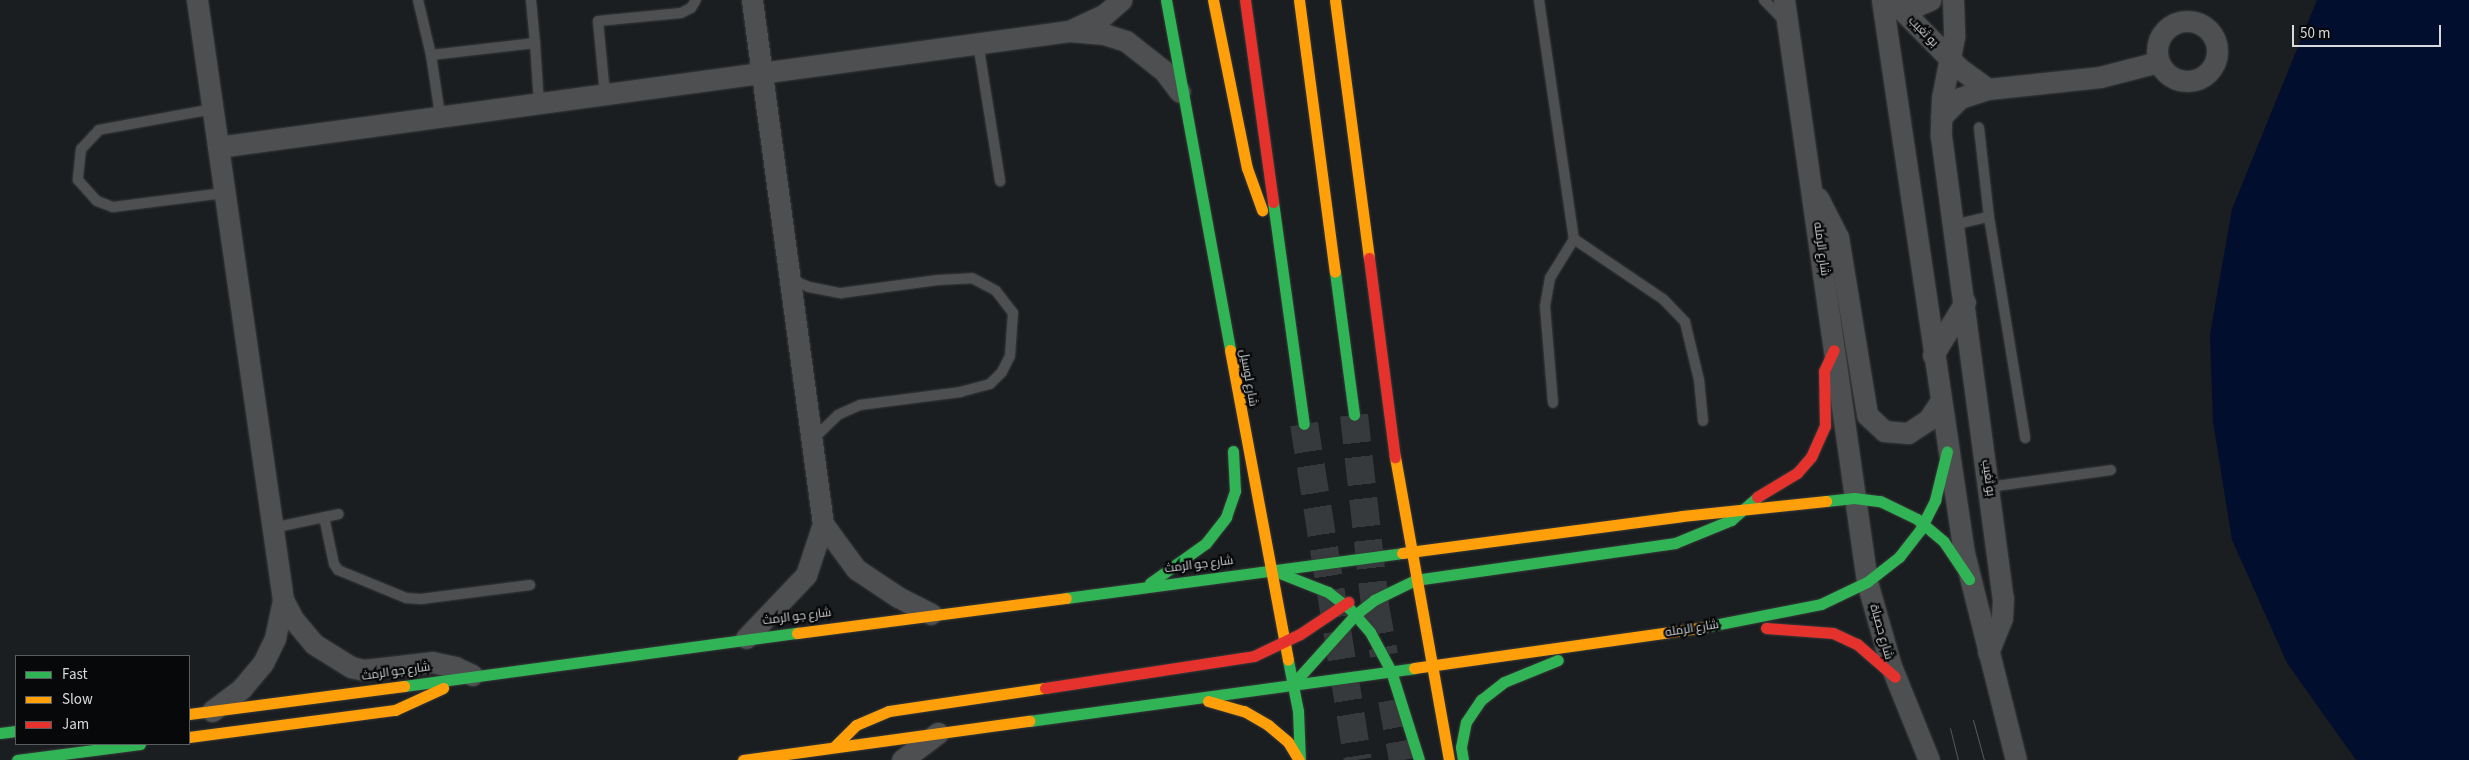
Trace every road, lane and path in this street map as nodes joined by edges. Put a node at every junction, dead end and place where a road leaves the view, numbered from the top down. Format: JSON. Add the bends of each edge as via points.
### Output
{"nodes":[{"id":1,"x":197,"y":0,"type":"edge"},
{"id":2,"x":418,"y":0,"type":"edge"},
{"id":3,"x":531,"y":0,"type":"edge"},
{"id":4,"x":696,"y":0,"type":"edge"},
{"id":5,"x":752,"y":0,"type":"edge"},
{"id":6,"x":1121,"y":0,"type":"edge"},
{"id":7,"x":1166,"y":0,"type":"edge"},
{"id":8,"x":1212,"y":0,"type":"edge"},
{"id":9,"x":1245,"y":0,"type":"edge"},
{"id":10,"x":1299,"y":0,"type":"edge"},
{"id":11,"x":1335,"y":0,"type":"edge"},
{"id":12,"x":1539,"y":0,"type":"edge"},
{"id":13,"x":1764,"y":0,"type":"edge"},
{"id":14,"x":1784,"y":0,"type":"edge"},
{"id":15,"x":1930,"y":0,"type":"edge"},
{"id":16,"x":1953,"y":0,"type":"edge"},
{"id":17,"x":1890,"y":1,"type":"edge"},
{"id":18,"x":1788,"y":26,"type":"junction"},
{"id":19,"x":1069,"y":31,"type":"junction"},
{"id":20,"x":535,"y":43,"type":"junction"},
{"id":21,"x":978,"y":43,"type":"junction"},
{"id":22,"x":431,"y":55,"type":"junction"},
{"id":23,"x":1950,"y":60,"type":"junction"},
{"id":24,"x":2158,"y":62,"type":"dead end"},
{"id":25,"x":762,"y":73,"type":"junction"},
{"id":26,"x":1988,"y":89,"type":"junction"},
{"id":27,"x":605,"y":94,"type":"junction"},
{"id":28,"x":1181,"y":94,"type":"junction"},
{"id":29,"x":539,"y":103,"type":"junction"},
{"id":30,"x":212,"y":109,"type":"junction"},
{"id":31,"x":440,"y":115,"type":"junction"},
{"id":32,"x":1941,"y":117,"type":"junction"},
{"id":33,"x":1978,"y":128,"type":"dead end"},
{"id":34,"x":218,"y":147,"type":"junction"},
{"id":35,"x":1000,"y":181,"type":"dead end"},
{"id":36,"x":1812,"y":190,"type":"junction"},
{"id":37,"x":224,"y":193,"type":"junction"},
{"id":38,"x":1989,"y":216,"type":"junction"},
{"id":39,"x":1953,"y":225,"type":"junction"},
{"id":40,"x":1574,"y":239,"type":"junction"},
{"id":41,"x":1278,"y":242,"type":"junction"},
{"id":42,"x":790,"y":279,"type":"junction"},
{"id":43,"x":1965,"y":302,"type":"junction"},
{"id":44,"x":1834,"y":350,"type":"junction"},
{"id":45,"x":1933,"y":355,"type":"junction"},
{"id":46,"x":1237,"y":392,"type":"junction"},
{"id":47,"x":1554,"y":402,"type":"dead end"},
{"id":48,"x":1940,"y":402,"type":"junction"},
{"id":49,"x":1354,"y":414,"type":"tunnel mouth"},
{"id":50,"x":1703,"y":421,"type":"dead end"},
{"id":51,"x":1304,"y":424,"type":"tunnel mouth"},
{"id":52,"x":2026,"y":438,"type":"dead end"},
{"id":53,"x":812,"y":440,"type":"junction"},
{"id":54,"x":1947,"y":452,"type":"junction"},
{"id":55,"x":2111,"y":470,"type":"dead end"},
{"id":56,"x":1989,"y":487,"type":"junction"},
{"id":57,"x":1854,"y":498,"type":"junction"},
{"id":58,"x":1747,"y":508,"type":"junction"},
{"id":59,"x":339,"y":514,"type":"dead end"},
{"id":60,"x":324,"y":517,"type":"junction"},
{"id":61,"x":823,"y":524,"type":"junction"},
{"id":62,"x":1924,"y":524,"type":"junction"},
{"id":63,"x":272,"y":528,"type":"junction"},
{"id":64,"x":1410,"y":551,"type":"junction"},
{"id":65,"x":1270,"y":570,"type":"junction"},
{"id":66,"x":1389,"y":570,"type":"dead end"},
{"id":67,"x":1969,"y":579,"type":"junction"},
{"id":68,"x":1415,"y":580,"type":"junction"},
{"id":69,"x":1867,"y":582,"type":"junction"},
{"id":70,"x":530,"y":585,"type":"dead end"},
{"id":71,"x":1144,"y":586,"type":"junction"},
{"id":72,"x":1359,"y":593,"type":"dead end"},
{"id":73,"x":283,"y":600,"type":"junction"},
{"id":74,"x":1344,"y":604,"type":"junction"},
{"id":75,"x":931,"y":614,"type":"junction"},
{"id":76,"x":1355,"y":614,"type":"junction"},
{"id":77,"x":1732,"y":622,"type":"junction"},
{"id":78,"x":746,"y":638,"type":"junction"},
{"id":79,"x":1284,"y":643,"type":"junction"},
{"id":80,"x":1579,"y":646,"type":"junction"},
{"id":81,"x":1988,"y":652,"type":"junction"},
{"id":82,"x":1430,"y":666,"type":"junction"},
{"id":83,"x":1391,"y":671,"type":"junction"},
{"id":84,"x":472,"y":676,"type":"junction"},
{"id":85,"x":1895,"y":677,"type":"junction"},
{"id":86,"x":1292,"y":685,"type":"junction"},
{"id":87,"x":1191,"y":698,"type":"junction"},
{"id":88,"x":211,"y":712,"type":"junction"},
{"id":89,"x":190,"y":714,"type":"edge"},
{"id":90,"x":15,"y":731,"type":"edge"},
{"id":91,"x":939,"y":732,"type":"junction"},
{"id":92,"x":0,"y":733,"type":"edge"},
{"id":93,"x":190,"y":737,"type":"edge"},
{"id":94,"x":132,"y":745,"type":"edge"},
{"id":95,"x":834,"y":747,"type":"junction"},
{"id":96,"x":796,"y":757,"type":"edge"},
{"id":97,"x":17,"y":760,"type":"edge"},
{"id":98,"x":743,"y":760,"type":"edge"},
{"id":99,"x":902,"y":760,"type":"edge"},
{"id":100,"x":1300,"y":760,"type":"edge"},
{"id":101,"x":1418,"y":760,"type":"edge"},
{"id":102,"x":1449,"y":760,"type":"edge"},
{"id":103,"x":1463,"y":760,"type":"edge"},
{"id":104,"x":1929,"y":760,"type":"edge"},
{"id":105,"x":2016,"y":760,"type":"edge"}],
"edges":[{"from":1,"to":30,"type":"street"},
{"from":2,"to":22,"type":"lane"},
{"from":3,"to":20,"type":"lane"},
{"from":4,"to":27,"type":"lane","via":[[691,8],[681,13],[598,21]]},
{"from":5,"to":25,"type":"street"},
{"from":6,"to":19,"type":"street","via":[[1104,15]]},
{"from":7,"to":28,"type":"main road","name":"شارع لوسيل"},
{"from":8,"to":41,"type":"main road","via":[[1247,168]]},
{"from":9,"to":41,"type":"main road"},
{"from":10,"to":49,"type":"main road"},
{"from":11,"to":64,"type":"main road"},
{"from":12,"to":40,"type":"lane"},
{"from":13,"to":18,"type":"lane"},
{"from":14,"to":18,"type":"street","name":"شارع الرمله"},
{"from":15,"to":17,"type":"street","name":"بو ثغيب","via":[[1911,8]]},
{"from":16,"to":23,"type":"street","name":"بو ثغيب","via":[[1954,37]]},
{"from":17,"to":23,"type":"street","name":"بو ثغيب"},
{"from":17,"to":45,"type":"street","name":"شارع الرمله"},
{"from":18,"to":36,"type":"street","name":"شارع الرمله"},
{"from":19,"to":21,"type":"street"},
{"from":19,"to":28,"type":"street","via":[[1110,35],[1126,41],[1164,71]]},
{"from":20,"to":22,"type":"lane"},
{"from":20,"to":29,"type":"lane"},
{"from":21,"to":25,"type":"street"},
{"from":21,"to":35,"type":"lane"},
{"from":22,"to":31,"type":"lane"},
{"from":23,"to":26,"type":"street","name":"بو ثغيب"},
{"from":23,"to":32,"type":"street","name":"بو ثغيب"},
{"from":24,"to":26,"type":"street","via":[[2100,77]]},
{"from":25,"to":27,"type":"street"},
{"from":25,"to":42,"type":"street"},
{"from":26,"to":32,"type":"street","via":[[1960,98]]},
{"from":27,"to":29,"type":"street"},
{"from":28,"to":46,"type":"main road","name":"شارع لوسيل"},
{"from":29,"to":31,"type":"street"},
{"from":30,"to":34,"type":"street"},
{"from":30,"to":37,"type":"lane","via":[[99,130],[81,149],[78,180],[97,201],[113,207]]},
{"from":31,"to":34,"type":"street"},
{"from":32,"to":39,"type":"street","name":"بو ثغيب"},
{"from":33,"to":38,"type":"lane"},
{"from":34,"to":37,"type":"street"},
{"from":36,"to":44,"type":"street","name":"شارع الرمله"},
{"from":36,"to":48,"type":"street","via":[[1838,237],[1867,415],[1884,431],[1908,433],[1928,420]]},
{"from":37,"to":63,"type":"street"},
{"from":38,"to":39,"type":"lane"},
{"from":38,"to":52,"type":"lane"},
{"from":39,"to":43,"type":"street","name":"بو ثغيب"},
{"from":40,"to":47,"type":"lane","via":[[1550,278],[1544,306]]},
{"from":40,"to":50,"type":"lane","via":[[1663,299],[1684,322],[1699,380]]},
{"from":41,"to":51,"type":"main road"},
{"from":42,"to":53,"type":"street"},
{"from":42,"to":53,"type":"lane","via":[[809,287],[841,293],[972,278],[996,291],[1013,313],[1010,356],[1002,372],[990,384],[953,393],[860,405],[838,415]]},
{"from":43,"to":45,"type":"street"},
{"from":43,"to":56,"type":"street","name":"بو ثغيب"},
{"from":44,"to":57,"type":"street","name":"شارع الرمله"},
{"from":44,"to":58,"type":"main road","via":[[1824,371],[1825,426],[1811,457],[1797,473],[1761,494]]},
{"from":45,"to":48,"type":"street","name":"شارع الرمله"},
{"from":46,"to":65,"type":"main road","name":"شارع لوسيل"},
{"from":46,"to":71,"type":"main road","via":[[1232,435],[1235,490],[1226,517],[1206,543]]},
{"from":48,"to":54,"type":"street","name":"شارع الرمله"},
{"from":53,"to":61,"type":"street"},
{"from":54,"to":62,"type":"main road","name":"شارع الرمله","via":[[1942,480]]},
{"from":54,"to":67,"type":"street","name":"شارع الرمله"},
{"from":55,"to":56,"type":"lane"},
{"from":56,"to":81,"type":"street","name":"بو ثغيب","via":[[2003,598],[2002,618]]},
{"from":57,"to":58,"type":"main road"},
{"from":57,"to":62,"type":"main road","via":[[1893,505]]},
{"from":57,"to":69,"type":"street","name":"شارع حصباة"},
{"from":58,"to":64,"type":"main road"},
{"from":58,"to":68,"type":"main road","via":[[1714,530],[1675,542]]},
{"from":59,"to":60,"type":"lane"},
{"from":60,"to":63,"type":"lane"},
{"from":60,"to":70,"type":"lane","via":[[338,570],[406,598],[421,599]]},
{"from":61,"to":75,"type":"street","via":[[856,569]]},
{"from":61,"to":78,"type":"street","via":[[806,576]]},
{"from":62,"to":67,"type":"main road","via":[[1950,549]]},
{"from":62,"to":69,"type":"main road","name":"شارع الرمله","via":[[1899,557]]},
{"from":63,"to":73,"type":"street"},
{"from":64,"to":65,"type":"main road","name":"شارع جو الرمث"},
{"from":64,"to":66,"type":"main road"},
{"from":64,"to":68,"type":"main road"},
{"from":65,"to":71,"type":"main road","name":"شارع جو الرمث"},
{"from":65,"to":74,"type":"main road","via":[[1309,582]]},
{"from":65,"to":79,"type":"main road","name":"شارع لوسيل"},
{"from":67,"to":81,"type":"street"},
{"from":68,"to":76,"type":"main road","via":[[1374,600]]},
{"from":68,"to":82,"type":"main road"},
{"from":69,"to":77,"type":"main road","name":"شارع الرمله","via":[[1821,604]]},
{"from":69,"to":85,"type":"street","name":"شارع حصباة"},
{"from":71,"to":75,"type":"main road","name":"شارع جو الرمث"},
{"from":72,"to":74,"type":"main road"},
{"from":73,"to":84,"type":"street","via":[[293,619],[314,644],[351,667],[364,670],[432,662],[455,667]]},
{"from":73,"to":88,"type":"street","via":[[275,638],[263,662],[242,688]]},
{"from":74,"to":76,"type":"main road"},
{"from":74,"to":79,"type":"main road"},
{"from":75,"to":78,"type":"main road","name":"شارع جو الرمث"},
{"from":76,"to":83,"type":"main road","via":[[1376,641]]},
{"from":76,"to":86,"type":"main road"},
{"from":77,"to":80,"type":"main road","name":"شارع الرمله"},
{"from":77,"to":85,"type":"main road","via":[[1757,628],[1799,628],[1833,633],[1857,644]]},
{"from":78,"to":84,"type":"main road","name":"شارع جو الرمث"},
{"from":79,"to":86,"type":"main road","name":"شارع لوسيل"},
{"from":79,"to":95,"type":"main road","via":[[1254,656],[1223,663],[888,712],[856,725]]},
{"from":80,"to":82,"type":"main road","name":"شارع الرمله"},
{"from":80,"to":103,"type":"main road","via":[[1562,659],[1504,682],[1481,700],[1466,722],[1461,747]]},
{"from":81,"to":105,"type":"street"},
{"from":82,"to":83,"type":"main road"},
{"from":82,"to":102,"type":"main road"},
{"from":83,"to":86,"type":"main road"},
{"from":83,"to":101,"type":"main road"},
{"from":84,"to":88,"type":"main road","name":"شارع جو الرمث"},
{"from":84,"to":93,"type":"main road","via":[[395,710]]},
{"from":85,"to":104,"type":"street","name":"شارع حصباة"},
{"from":86,"to":87,"type":"main road"},
{"from":86,"to":100,"type":"main road","name":"شارع لوسيل","via":[[1298,711]]},
{"from":87,"to":91,"type":"main road"},
{"from":87,"to":100,"type":"main road","via":[[1244,712],[1268,725],[1288,742]]},
{"from":88,"to":89,"type":"main road","name":"شارع جو الرمث"},
{"from":90,"to":92,"type":"main road"},
{"from":91,"to":95,"type":"main road"},
{"from":91,"to":99,"type":"street"},
{"from":94,"to":97,"type":"main road"},
{"from":95,"to":96,"type":"main road"},
{"from":96,"to":98,"type":"main road"}]}
